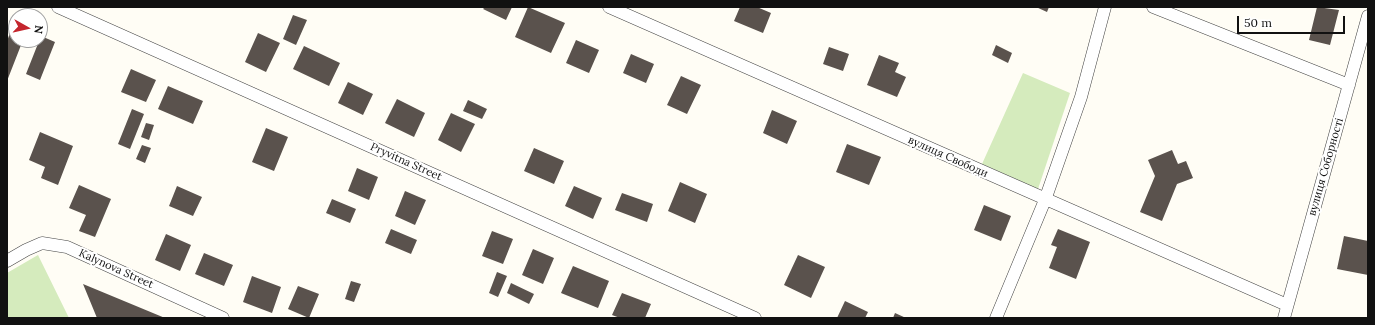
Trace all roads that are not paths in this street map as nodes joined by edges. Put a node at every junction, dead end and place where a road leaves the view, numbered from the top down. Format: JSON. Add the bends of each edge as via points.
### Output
{"nodes":[{"id":1,"x":58,"y":7,"type":"edge"},
{"id":2,"x":609,"y":7,"type":"edge"},
{"id":3,"x":1104,"y":7,"type":"edge"},
{"id":4,"x":1153,"y":7,"type":"edge"},
{"id":5,"x":1368,"y":16,"type":"edge"},
{"id":6,"x":1349,"y":85,"type":"junction"},
{"id":7,"x":1045,"y":200,"type":"junction"},
{"id":8,"x":7,"y":261,"type":"edge"},
{"id":9,"x":1287,"y":305,"type":"junction"},
{"id":10,"x":223,"y":318,"type":"edge"},
{"id":11,"x":755,"y":318,"type":"edge"},
{"id":12,"x":996,"y":318,"type":"edge"},
{"id":13,"x":1284,"y":318,"type":"edge"}],
"edges":[{"from":1,"to":11,"type":"street","name":"Pryvitna Street"},
{"from":2,"to":7,"type":"street","name":"вулиця Свободи"},
{"from":3,"to":7,"type":"street","via":[[1081,97]]},
{"from":4,"to":6,"type":"street"},
{"from":5,"to":6,"type":"street","name":"вулиця Соборності"},
{"from":6,"to":9,"type":"street","name":"вулиця Соборності"},
{"from":7,"to":9,"type":"street","name":"вулиця Свободи"},
{"from":7,"to":12,"type":"street"},
{"from":8,"to":10,"type":"street","name":"Kalynova Street","via":[[42,243],[67,247]]},
{"from":9,"to":13,"type":"street","name":"вулиця Соборності"}]}
